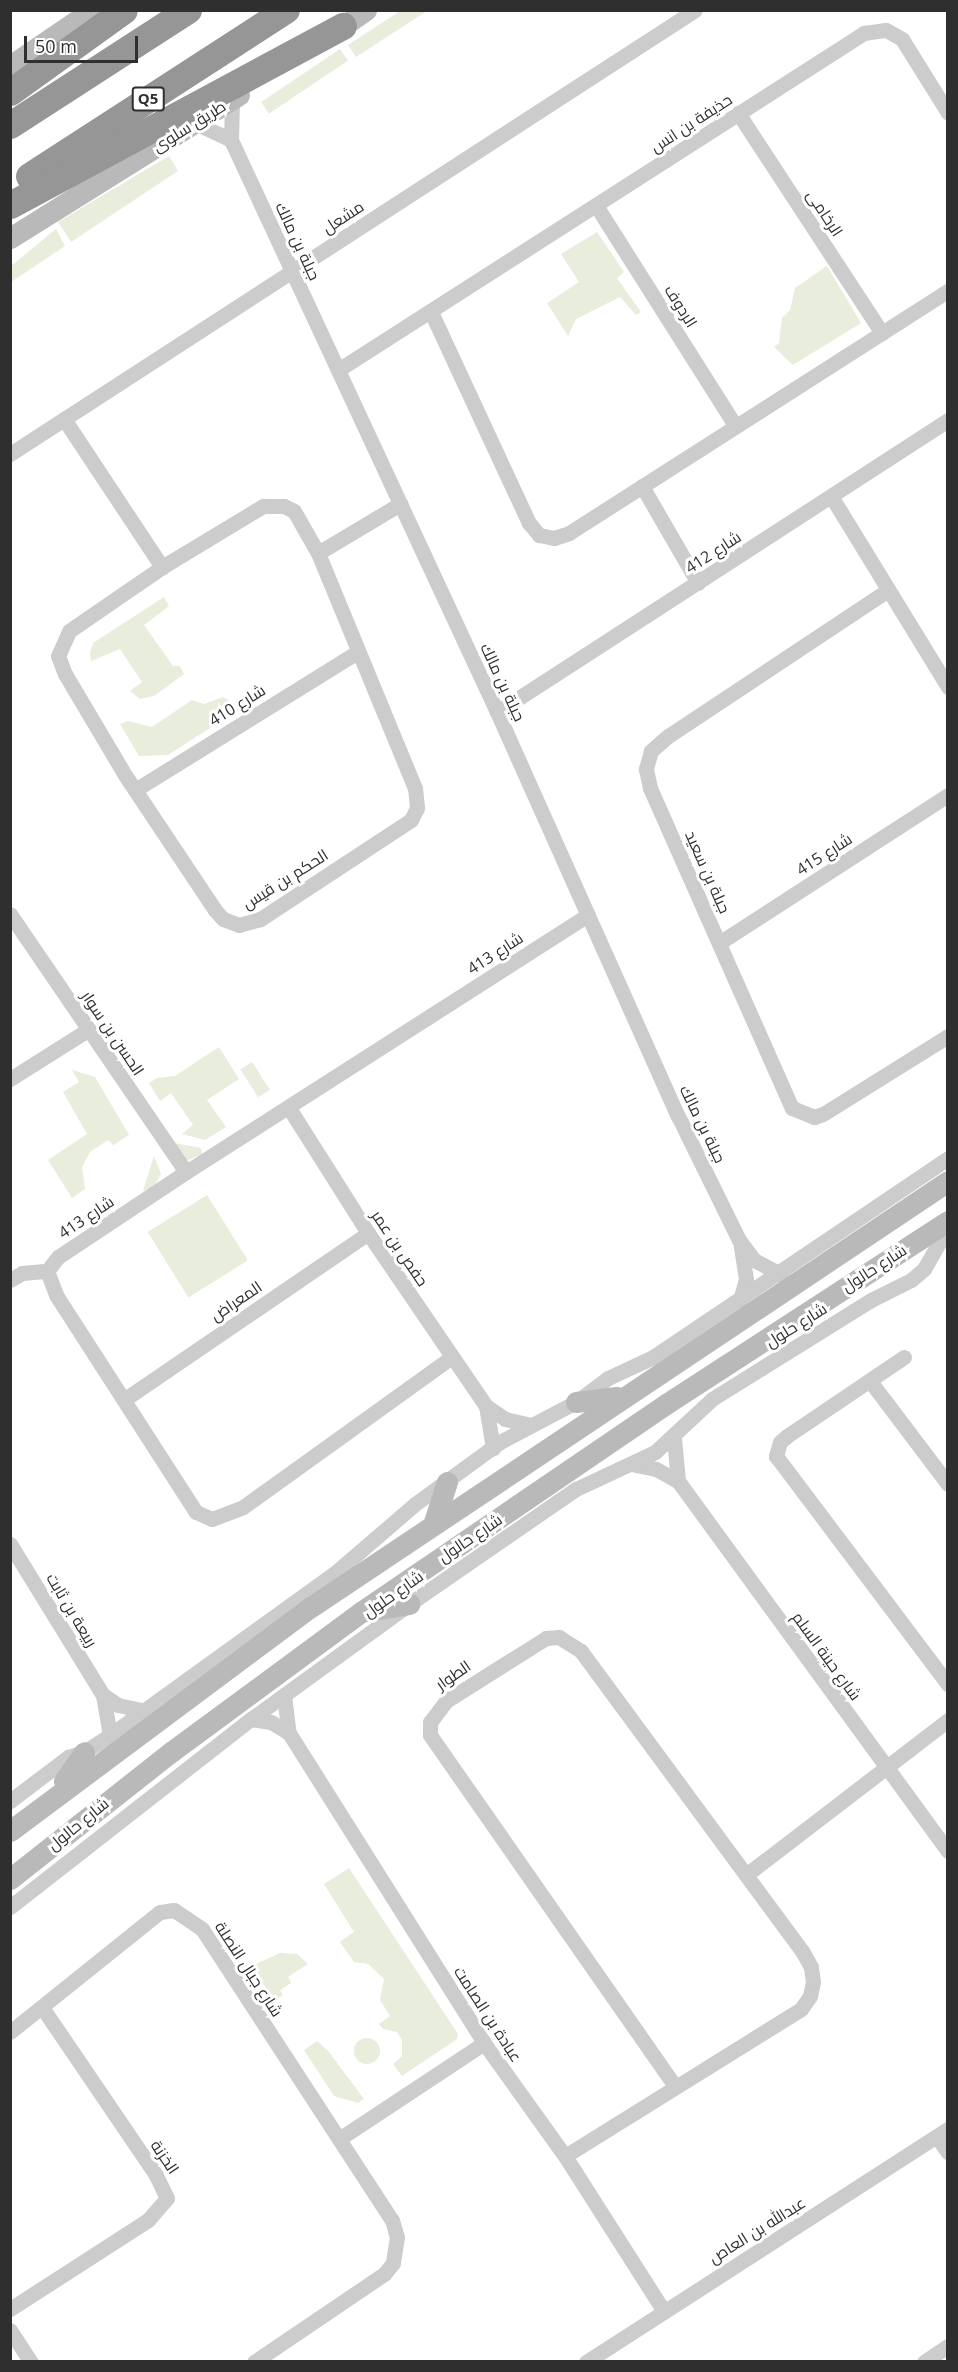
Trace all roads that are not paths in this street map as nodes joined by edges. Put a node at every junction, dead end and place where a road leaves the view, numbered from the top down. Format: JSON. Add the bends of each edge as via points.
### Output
{"nodes":[{"id":1,"x":92,"y":10,"type":"edge"},
{"id":2,"x":124,"y":10,"type":"edge"},
{"id":3,"x":188,"y":10,"type":"edge"},
{"id":4,"x":286,"y":10,"type":"edge"},
{"id":5,"x":366,"y":10,"type":"edge"},
{"id":6,"x":694,"y":10,"type":"edge"},
{"id":7,"x":343,"y":26,"type":"junction"},
{"id":8,"x":10,"y":66,"type":"edge"},
{"id":9,"x":10,"y":92,"type":"edge"},
{"id":10,"x":232,"y":100,"type":"junction"},
{"id":11,"x":738,"y":113,"type":"junction"},
{"id":12,"x":948,"y":113,"type":"edge"},
{"id":13,"x":195,"y":123,"type":"junction"},
{"id":14,"x":10,"y":125,"type":"edge"},
{"id":15,"x":231,"y":140,"type":"junction"},
{"id":16,"x":10,"y":188,"type":"edge"},
{"id":17,"x":10,"y":205,"type":"edge"},
{"id":18,"x":597,"y":207,"type":"junction"},
{"id":19,"x":10,"y":238,"type":"edge"},
{"id":20,"x":292,"y":272,"type":"junction"},
{"id":21,"x":948,"y":291,"type":"edge"},
{"id":22,"x":431,"y":312,"type":"junction"},
{"id":23,"x":882,"y":333,"type":"junction"},
{"id":24,"x":338,"y":370,"type":"junction"},
{"id":25,"x":64,"y":419,"type":"junction"},
{"id":26,"x":948,"y":420,"type":"edge"},
{"id":27,"x":735,"y":425,"type":"junction"},
{"id":28,"x":10,"y":454,"type":"edge"},
{"id":29,"x":642,"y":486,"type":"junction"},
{"id":30,"x":831,"y":496,"type":"junction"},
{"id":31,"x":400,"y":504,"type":"junction"},
{"id":32,"x":318,"y":553,"type":"junction"},
{"id":33,"x":162,"y":567,"type":"junction"},
{"id":34,"x":698,"y":583,"type":"junction"},
{"id":35,"x":888,"y":590,"type":"junction"},
{"id":36,"x":358,"y":652,"type":"junction"},
{"id":37,"x":948,"y":687,"type":"edge"},
{"id":38,"x":497,"y":712,"type":"junction"},
{"id":39,"x":135,"y":790,"type":"junction"},
{"id":40,"x":948,"y":795,"type":"edge"},
{"id":41,"x":10,"y":914,"type":"edge"},
{"id":42,"x":588,"y":915,"type":"junction"},
{"id":43,"x":719,"y":942,"type":"junction"},
{"id":44,"x":89,"y":1029,"type":"junction"},
{"id":45,"x":946,"y":1040,"type":"edge"},
{"id":46,"x":10,"y":1079,"type":"edge"},
{"id":47,"x":289,"y":1108,"type":"junction"},
{"id":48,"x":948,"y":1158,"type":"edge"},
{"id":49,"x":186,"y":1172,"type":"junction"},
{"id":50,"x":948,"y":1181,"type":"edge"},
{"id":51,"x":948,"y":1221,"type":"edge"},
{"id":52,"x":948,"y":1227,"type":"edge"},
{"id":53,"x":368,"y":1233,"type":"junction"},
{"id":54,"x":739,"y":1240,"type":"junction"},
{"id":55,"x":47,"y":1271,"type":"junction"},
{"id":56,"x":780,"y":1274,"type":"junction"},
{"id":57,"x":10,"y":1280,"type":"edge"},
{"id":58,"x":740,"y":1300,"type":"junction"},
{"id":59,"x":452,"y":1357,"type":"junction"},
{"id":60,"x":904,"y":1357,"type":"dead end"},
{"id":61,"x":870,"y":1381,"type":"junction"},
{"id":62,"x":621,"y":1397,"type":"junction"},
{"id":63,"x":125,"y":1399,"type":"junction"},
{"id":64,"x":576,"y":1402,"type":"junction"},
{"id":65,"x":486,"y":1406,"type":"junction"},
{"id":66,"x":530,"y":1425,"type":"junction"},
{"id":67,"x":674,"y":1438,"type":"junction"},
{"id":68,"x":493,"y":1448,"type":"junction"},
{"id":69,"x":631,"y":1464,"type":"junction"},
{"id":70,"x":678,"y":1481,"type":"junction"},
{"id":71,"x":447,"y":1482,"type":"junction"},
{"id":72,"x":948,"y":1485,"type":"edge"},
{"id":73,"x":434,"y":1522,"type":"junction"},
{"id":74,"x":10,"y":1544,"type":"edge"},
{"id":75,"x":409,"y":1604,"type":"junction"},
{"id":76,"x":362,"y":1612,"type":"junction"},
{"id":77,"x":948,"y":1684,"type":"edge"},
{"id":78,"x":103,"y":1695,"type":"junction"},
{"id":79,"x":284,"y":1695,"type":"junction"},
{"id":80,"x":141,"y":1710,"type":"junction"},
{"id":81,"x":251,"y":1719,"type":"junction"},
{"id":82,"x":948,"y":1720,"type":"edge"},
{"id":83,"x":289,"y":1733,"type":"junction"},
{"id":84,"x":110,"y":1735,"type":"junction"},
{"id":85,"x":84,"y":1752,"type":"junction"},
{"id":86,"x":884,"y":1765,"type":"junction"},
{"id":87,"x":56,"y":1795,"type":"junction"},
{"id":88,"x":10,"y":1801,"type":"edge"},
{"id":89,"x":10,"y":1831,"type":"edge"},
{"id":90,"x":947,"y":1850,"type":"edge"},
{"id":91,"x":746,"y":1875,"type":"junction"},
{"id":92,"x":10,"y":1879,"type":"edge"},
{"id":93,"x":10,"y":1907,"type":"edge"},
{"id":94,"x":42,"y":2007,"type":"junction"},
{"id":95,"x":10,"y":2032,"type":"edge"},
{"id":96,"x":484,"y":2043,"type":"junction"},
{"id":97,"x":675,"y":2086,"type":"junction"},
{"id":98,"x":942,"y":2133,"type":"edge"},
{"id":99,"x":339,"y":2139,"type":"junction"},
{"id":100,"x":948,"y":2153,"type":"edge"},
{"id":101,"x":565,"y":2156,"type":"junction"},
{"id":102,"x":10,"y":2309,"type":"edge"},
{"id":103,"x":663,"y":2310,"type":"junction"},
{"id":104,"x":10,"y":2330,"type":"edge"},
{"id":105,"x":948,"y":2346,"type":"edge"},
{"id":106,"x":274,"y":2356,"type":"edge"},
{"id":107,"x":31,"y":2361,"type":"edge"},
{"id":108,"x":254,"y":2361,"type":"edge"},
{"id":109,"x":586,"y":2361,"type":"edge"},
{"id":110,"x":924,"y":2361,"type":"edge"}],
"edges":[{"from":1,"to":8,"type":"main road"},
{"from":2,"to":9,"type":"highway"},
{"from":3,"to":14,"type":"highway"},
{"from":4,"to":16,"type":"highway","number":"Q5"},
{"from":5,"to":7,"type":"main road","name":"طريق سلوى"},
{"from":6,"to":20,"type":"street","name":"مشعل"},
{"from":7,"to":10,"type":"main road","name":"طريق سلوى"},
{"from":7,"to":17,"type":"highway"},
{"from":10,"to":13,"type":"main road","name":"طريق سلوى"},
{"from":10,"to":15,"type":"street","name":"جبلة بن مالك"},
{"from":11,"to":12,"type":"street","name":"حذيفة بن انس","via":[[874,29],[892,32],[902,39]]},
{"from":11,"to":18,"type":"street","name":"حذيفة بن انس"},
{"from":11,"to":23,"type":"street","name":"الرخامى"},
{"from":13,"to":15,"type":"street"},
{"from":13,"to":19,"type":"main road","name":"طريق سلوى"},
{"from":15,"to":20,"type":"street","name":"جبلة بن مالك"},
{"from":18,"to":22,"type":"street","name":"حذيفة بن انس"},
{"from":18,"to":27,"type":"street","name":"الردوف"},
{"from":20,"to":24,"type":"street","name":"جبلة بن مالك"},
{"from":20,"to":25,"type":"street","name":"مشعل"},
{"from":21,"to":23,"type":"street"},
{"from":22,"to":24,"type":"street","name":"حذيفة بن انس"},
{"from":22,"to":29,"type":"street","via":[[532,530],[544,538],[559,537]]},
{"from":23,"to":27,"type":"street"},
{"from":24,"to":31,"type":"street","name":"جبلة بن مالك"},
{"from":25,"to":28,"type":"street","name":"مشعل"},
{"from":25,"to":33,"type":"street"},
{"from":26,"to":30,"type":"street","name":"شارع 412"},
{"from":27,"to":29,"type":"street"},
{"from":29,"to":34,"type":"street"},
{"from":30,"to":34,"type":"street","name":"شارع 412"},
{"from":30,"to":35,"type":"street"},
{"from":31,"to":32,"type":"street"},
{"from":31,"to":38,"type":"street","name":"جبلة بن مالك"},
{"from":32,"to":33,"type":"street","name":"الحكم بن قيس","via":[[294,511],[273,504],[250,511]]},
{"from":32,"to":36,"type":"street","name":"الحكم بن قيس"},
{"from":33,"to":39,"type":"street","name":"الحكم بن قيس","via":[[69,631],[59,647],[65,674]]},
{"from":34,"to":38,"type":"street","name":"شارع 412"},
{"from":35,"to":37,"type":"street"},
{"from":35,"to":43,"type":"street","name":"جبلة بن سعيد","via":[[651,751],[646,769],[650,788]]},
{"from":36,"to":39,"type":"street","name":"شارع 410"},
{"from":36,"to":39,"type":"street","name":"الحكم بن قيس","via":[[415,788],[415,816],[260,919],[239,925],[223,920]]},
{"from":38,"to":42,"type":"street","name":"جبلة بن مالك"},
{"from":40,"to":43,"type":"street","name":"شارع 415"},
{"from":41,"to":44,"type":"street","name":"الحسن بن سوار"},
{"from":42,"to":47,"type":"street","name":"شارع 413"},
{"from":42,"to":54,"type":"street","name":"جبلة بن مالك","via":[[678,1116]]},
{"from":43,"to":45,"type":"street","name":"جبلة بن سعيد","via":[[792,1108],[805,1115],[823,1114]]},
{"from":44,"to":46,"type":"street"},
{"from":44,"to":49,"type":"street","name":"الحسن بن سوار"},
{"from":47,"to":49,"type":"street","name":"شارع 413"},
{"from":47,"to":53,"type":"street","name":"حفص بن عمر"},
{"from":48,"to":56,"type":"street"},
{"from":49,"to":55,"type":"street","name":"شارع 413","via":[[58,1257]]},
{"from":50,"to":62,"type":"main road","name":"شارع حالول"},
{"from":51,"to":76,"type":"main road","name":"شارع حالول","via":[[666,1404]]},
{"from":52,"to":67,"type":"street","name":"شارع حلول","via":[[924,1269],[911,1280],[871,1300],[711,1399]]},
{"from":53,"to":59,"type":"street","name":"حفص بن عمر"},
{"from":53,"to":63,"type":"street","name":"المعراض"},
{"from":54,"to":56,"type":"street","name":"جبلة بن مالك","via":[[754,1260]]},
{"from":54,"to":58,"type":"street","name":"جبلة بن مالك","via":[[746,1279]]},
{"from":55,"to":57,"type":"street","via":[[22,1273]]},
{"from":55,"to":63,"type":"street","via":[[56,1295]]},
{"from":56,"to":58,"type":"street"},
{"from":58,"to":64,"type":"street","via":[[653,1357],[608,1378]]},
{"from":59,"to":63,"type":"street","via":[[243,1507],[220,1519],[196,1512]]},
{"from":59,"to":65,"type":"street","name":"حفص بن عمر"},
{"from":60,"to":61,"type":"street"},
{"from":61,"to":72,"type":"street"},
{"from":61,"to":77,"type":"street","via":[[780,1442],[776,1456]]},
{"from":62,"to":64,"type":"main road"},
{"from":62,"to":73,"type":"main road","name":"شارع حالول"},
{"from":64,"to":66,"type":"street"},
{"from":65,"to":66,"type":"street","name":"حفص بن عمر","via":[[505,1419]]},
{"from":65,"to":68,"type":"street","name":"حفص بن عمر"},
{"from":66,"to":68,"type":"street"},
{"from":67,"to":69,"type":"street","name":"شارع حلول"},
{"from":67,"to":70,"type":"street"},
{"from":68,"to":71,"type":"street"},
{"from":69,"to":70,"type":"street","name":"شارع حينة السلم","via":[[656,1469]]},
{"from":69,"to":75,"type":"street","name":"شارع حلول","via":[[576,1489]]},
{"from":70,"to":86,"type":"street","name":"شارع حينة السلم"},
{"from":71,"to":73,"type":"main road"},
{"from":71,"to":80,"type":"street","via":[[415,1504],[336,1572]]},
{"from":73,"to":87,"type":"main road","name":"شارع حالول","via":[[310,1607]]},
{"from":74,"to":78,"type":"street","name":"ربيعة بن ثابت"},
{"from":75,"to":76,"type":"main road"},
{"from":75,"to":79,"type":"street","name":"شارع حلول"},
{"from":76,"to":92,"type":"main road","name":"شارع حالول","via":[[171,1752]]},
{"from":78,"to":80,"type":"street","via":[[118,1706]]},
{"from":78,"to":84,"type":"street","name":"ربيعة بن ثابت"},
{"from":79,"to":81,"type":"street","name":"شارع حلول"},
{"from":79,"to":83,"type":"street","name":"عبادة بن الصامت"},
{"from":80,"to":84,"type":"street"},
{"from":81,"to":83,"type":"street","via":[[271,1722]]},
{"from":81,"to":93,"type":"street","name":"شارع حلول"},
{"from":82,"to":86,"type":"street"},
{"from":83,"to":96,"type":"street","name":"عبادة بن الصامت"},
{"from":84,"to":85,"type":"street"},
{"from":85,"to":87,"type":"main road"},
{"from":85,"to":88,"type":"street","via":[[68,1757]]},
{"from":86,"to":90,"type":"street","name":"شارع حينة السلم"},
{"from":86,"to":91,"type":"street"},
{"from":87,"to":89,"type":"main road","name":"شارع حالول"},
{"from":91,"to":97,"type":"street","name":"الطوار","via":[[811,1966],[810,1996],[801,2009]]},
{"from":91,"to":97,"type":"street","name":"الطوار","via":[[571,1642],[559,1637],[534,1642],[435,1712],[430,1735],[436,1747]]},
{"from":94,"to":95,"type":"street","name":"شارع جبال النصلة"},
{"from":94,"to":99,"type":"street","name":"شارع جبال النصلة","via":[[146,1920],[174,1910],[202,1929]]},
{"from":94,"to":102,"type":"street","name":"الخزنة","via":[[156,2175],[167,2199],[148,2220]]},
{"from":96,"to":99,"type":"street"},
{"from":96,"to":101,"type":"street","name":"عبادة بن الصامت"},
{"from":97,"to":101,"type":"street","name":"الطوار"},
{"from":98,"to":100,"type":"street"},
{"from":98,"to":103,"type":"street","name":"عبدالله بن العاص"},
{"from":99,"to":106,"type":"street","name":"شارع جبال النصلة","via":[[392,2220],[398,2250],[384,2274]]},
{"from":101,"to":103,"type":"street","name":"عبادة بن الصامت"},
{"from":103,"to":109,"type":"street","name":"عبدالله بن العاص"},
{"from":104,"to":107,"type":"street"},
{"from":105,"to":110,"type":"street"},
{"from":106,"to":108,"type":"street","name":"شارع جبال النصلة"}]}
